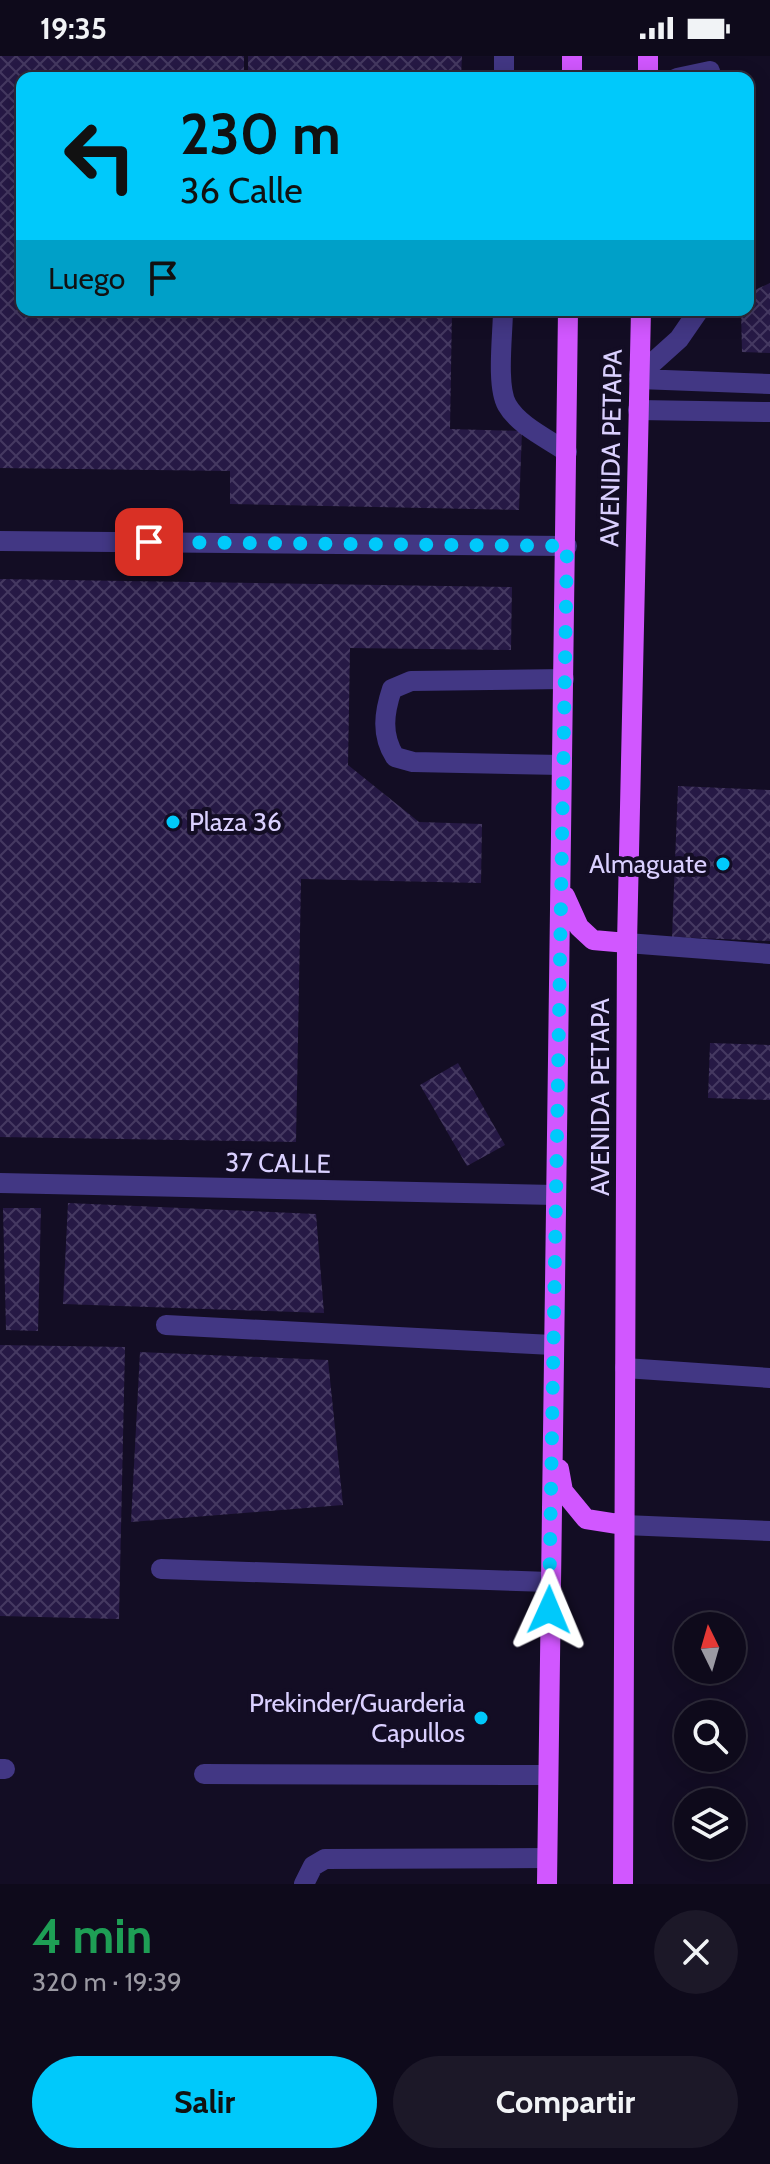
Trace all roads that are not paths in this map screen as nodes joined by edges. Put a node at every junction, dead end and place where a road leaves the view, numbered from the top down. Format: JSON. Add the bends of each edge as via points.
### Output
{"nodes":[{"id":1,"x":503,"y":316,"type":"edge"},
{"id":2,"x":568,"y":316,"type":"edge"},
{"id":3,"x":641,"y":316,"type":"edge"},
{"id":4,"x":695,"y":316,"type":"edge"},
{"id":5,"x":639,"y":377,"type":"junction"},
{"id":6,"x":770,"y":384,"type":"edge"},
{"id":7,"x":638,"y":410,"type":"junction"},
{"id":8,"x":770,"y":412,"type":"edge"},
{"id":9,"x":567,"y":452,"type":"junction"},
{"id":10,"x":0,"y":541,"type":"edge"},
{"id":11,"x":567,"y":546,"type":"junction"},
{"id":12,"x":564,"y":679,"type":"junction"},
{"id":13,"x":562,"y":765,"type":"junction"},
{"id":14,"x":560,"y":880,"type":"junction"},
{"id":15,"x":627,"y":943,"type":"junction"},
{"id":16,"x":770,"y":954,"type":"edge"},
{"id":17,"x":0,"y":1183,"type":"edge"},
{"id":18,"x":555,"y":1195,"type":"junction"},
{"id":19,"x":166,"y":1325,"type":"dead end"},
{"id":20,"x":553,"y":1345,"type":"junction"},
{"id":21,"x":625,"y":1368,"type":"junction"},
{"id":22,"x":770,"y":1378,"type":"edge"},
{"id":23,"x":552,"y":1438,"type":"junction"},
{"id":24,"x":624,"y":1525,"type":"junction"},
{"id":25,"x":770,"y":1531,"type":"edge"},
{"id":26,"x":161,"y":1569,"type":"dead end"},
{"id":27,"x":549,"y":1582,"type":"junction"},
{"id":28,"x":204,"y":1774,"type":"dead end"},
{"id":29,"x":548,"y":1775,"type":"junction"},
{"id":30,"x":547,"y":1858,"type":"junction"},
{"id":31,"x":304,"y":1884,"type":"edge"},
{"id":32,"x":547,"y":1884,"type":"edge"},
{"id":33,"x":623,"y":1884,"type":"edge"}],
"edges":[{"from":1,"to":9,"type":"street","via":[[506,404]]},
{"from":2,"to":9,"type":"main road","name":"AVENIDA PETAPA"},
{"from":3,"to":5,"type":"main road","name":"AVENIDA PETAPA"},
{"from":4,"to":5,"type":"street"},
{"from":5,"to":6,"type":"street"},
{"from":5,"to":7,"type":"main road","name":"AVENIDA PETAPA"},
{"from":7,"to":8,"type":"street"},
{"from":7,"to":15,"type":"main road","name":"AVENIDA PETAPA"},
{"from":9,"to":11,"type":"main road","name":"AVENIDA PETAPA"},
{"from":10,"to":11,"type":"street"},
{"from":11,"to":12,"type":"main road","name":"AVENIDA PETAPA"},
{"from":12,"to":13,"type":"main road","name":"AVENIDA PETAPA"},
{"from":12,"to":13,"type":"street","via":[[411,681],[392,689],[385,710],[386,744],[395,757],[413,762]]},
{"from":13,"to":14,"type":"main road","name":"AVENIDA PETAPA"},
{"from":14,"to":15,"type":"main road","via":[[570,912],[593,940]]},
{"from":14,"to":18,"type":"main road","name":"AVENIDA PETAPA"},
{"from":15,"to":16,"type":"street"},
{"from":15,"to":21,"type":"main road","name":"AVENIDA PETAPA"},
{"from":17,"to":18,"type":"street","name":"37 CALLE"},
{"from":18,"to":20,"type":"main road","name":"AVENIDA PETAPA"},
{"from":19,"to":20,"type":"street"},
{"from":20,"to":23,"type":"main road","name":"AVENIDA PETAPA"},
{"from":21,"to":22,"type":"street"},
{"from":21,"to":24,"type":"main road","name":"AVENIDA PETAPA"},
{"from":23,"to":24,"type":"main road","via":[[563,1491],[586,1519]]},
{"from":23,"to":27,"type":"main road","name":"AVENIDA PETAPA"},
{"from":24,"to":25,"type":"street"},
{"from":24,"to":33,"type":"main road","name":"AVENIDA PETAPA"},
{"from":26,"to":27,"type":"street"},
{"from":27,"to":29,"type":"main road","name":"AVENIDA PETAPA"},
{"from":28,"to":29,"type":"street"},
{"from":29,"to":30,"type":"main road","name":"AVENIDA PETAPA"},
{"from":30,"to":31,"type":"street","via":[[325,1859],[306,1875]]},
{"from":30,"to":32,"type":"main road","name":"AVENIDA PETAPA"}]}
